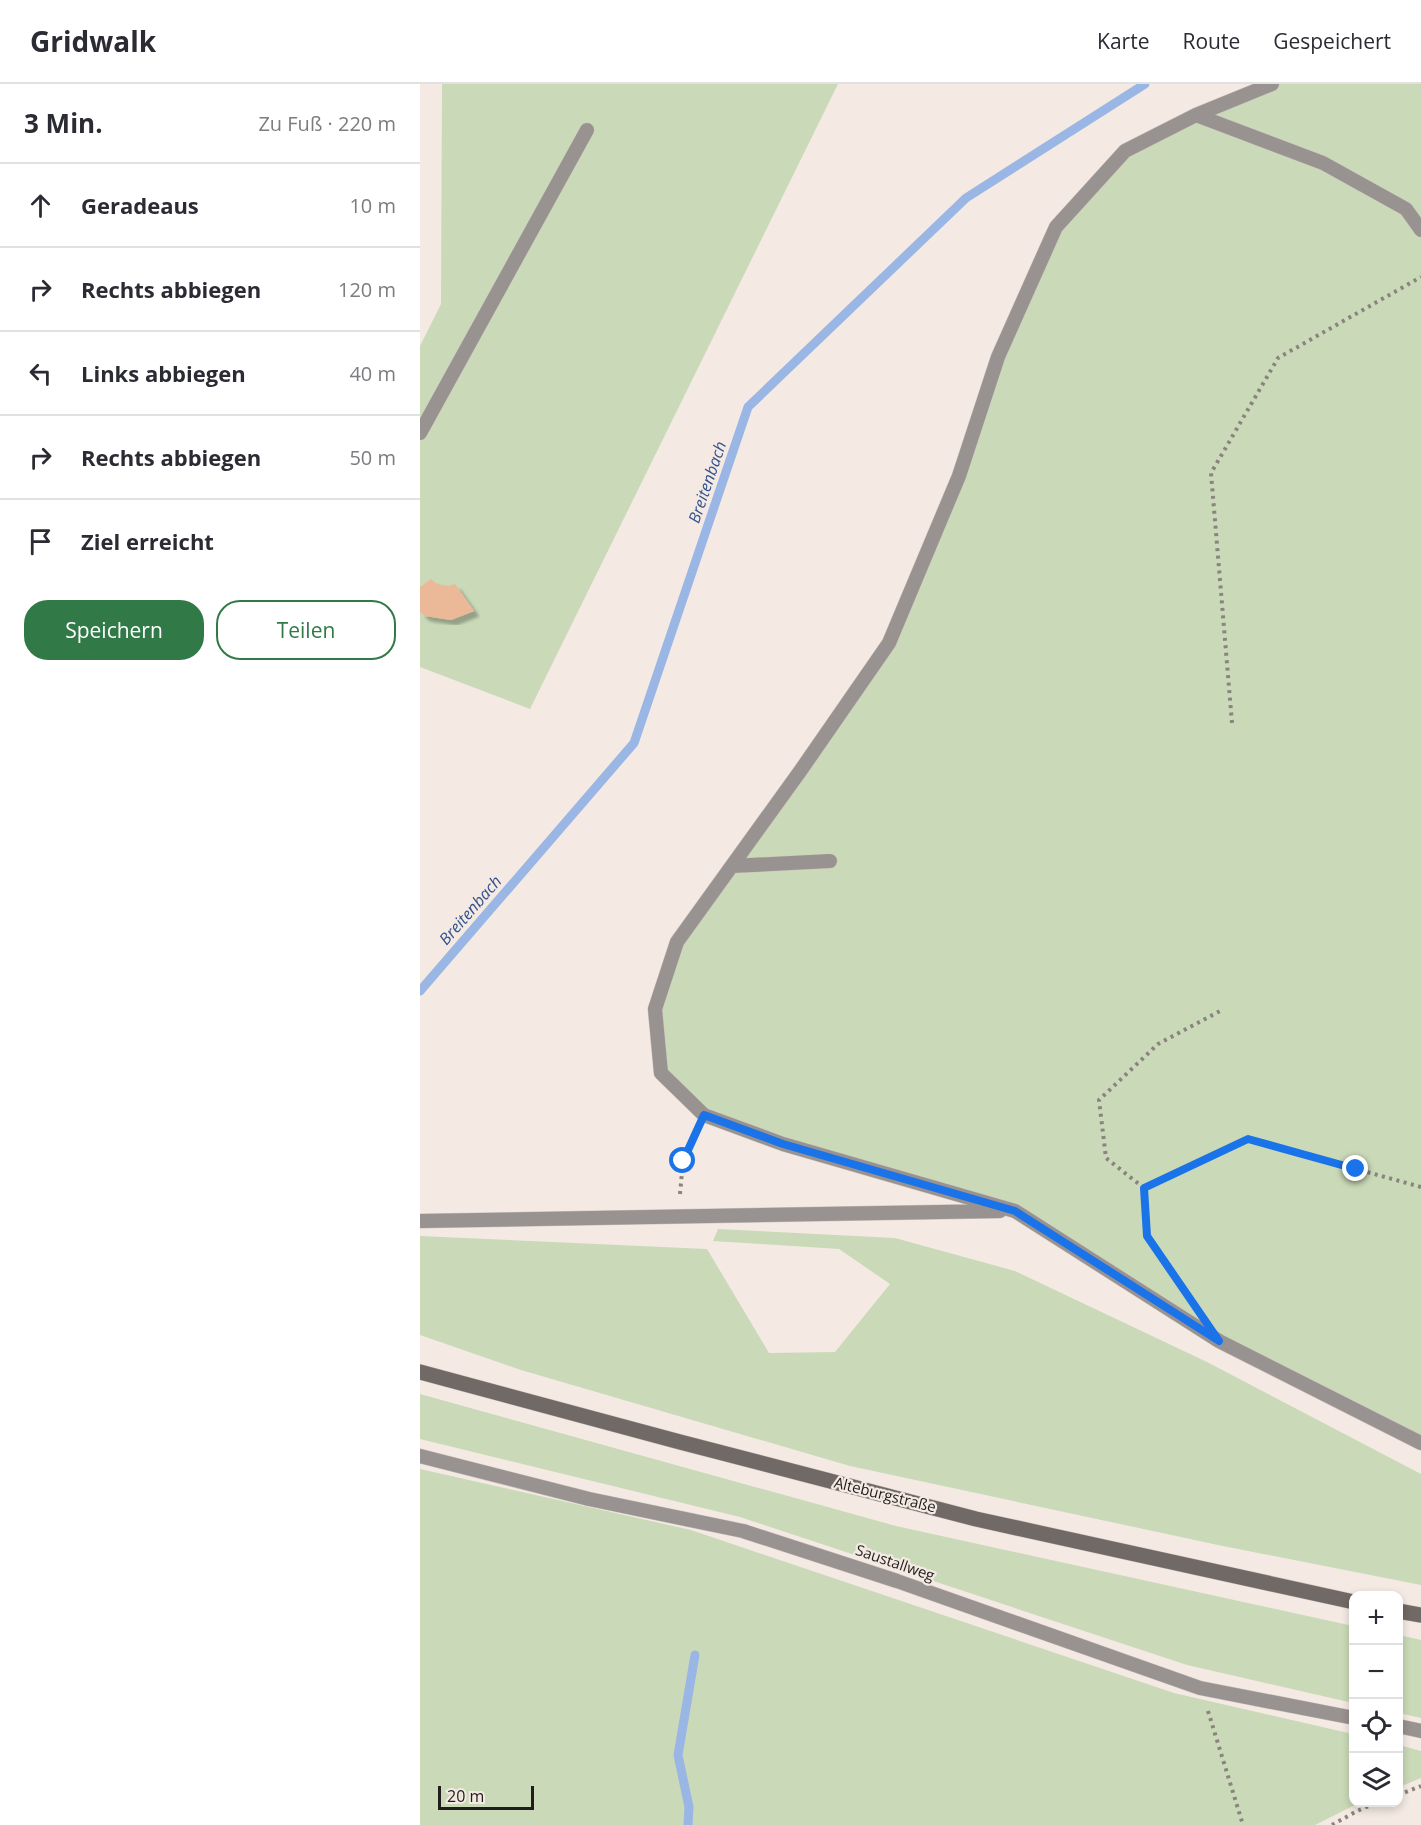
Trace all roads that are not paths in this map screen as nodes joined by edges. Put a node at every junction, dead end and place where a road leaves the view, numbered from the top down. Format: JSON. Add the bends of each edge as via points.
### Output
{"nodes":[{"id":1,"x":1272,"y":84,"type":"edge"},
{"id":2,"x":1196,"y":115,"type":"junction"},
{"id":3,"x":587,"y":130,"type":"dead end"},
{"id":4,"x":1421,"y":230,"type":"edge"},
{"id":5,"x":420,"y":434,"type":"edge"},
{"id":6,"x":830,"y":861,"type":"dead end"},
{"id":7,"x":732,"y":866,"type":"junction"},
{"id":8,"x":1015,"y":1211,"type":"junction"},
{"id":9,"x":420,"y":1221,"type":"edge"},
{"id":10,"x":420,"y":1371,"type":"edge"},
{"id":11,"x":1421,"y":1443,"type":"edge"},
{"id":12,"x":420,"y":1456,"type":"edge"},
{"id":13,"x":1349,"y":1601,"type":"edge"},
{"id":14,"x":1403,"y":1612,"type":"edge"},
{"id":15,"x":1421,"y":1616,"type":"edge"},
{"id":16,"x":1349,"y":1717,"type":"edge"},
{"id":17,"x":1403,"y":1727,"type":"edge"},
{"id":18,"x":1421,"y":1731,"type":"edge"}],
"edges":[{"from":1,"to":2,"type":"lane"},
{"from":2,"to":4,"type":"lane","via":[[1323,163],[1406,209]]},
{"from":2,"to":7,"type":"lane","via":[[1125,152],[1056,227],[998,357],[959,476],[889,642]]},
{"from":3,"to":5,"type":"lane"},
{"from":6,"to":7,"type":"lane"},
{"from":7,"to":8,"type":"lane","via":[[677,942],[655,1009],[661,1073],[704,1115],[783,1144]]},
{"from":8,"to":9,"type":"lane"},
{"from":8,"to":11,"type":"lane","via":[[1219,1341]]},
{"from":10,"to":13,"type":"main road","name":"Alteburgstraße","via":[[976,1518]]},
{"from":12,"to":16,"type":"lane","name":"Saustallweg","via":[[589,1499],[743,1531],[1200,1688]]},
{"from":14,"to":15,"type":"main road"},
{"from":17,"to":18,"type":"lane"}]}
